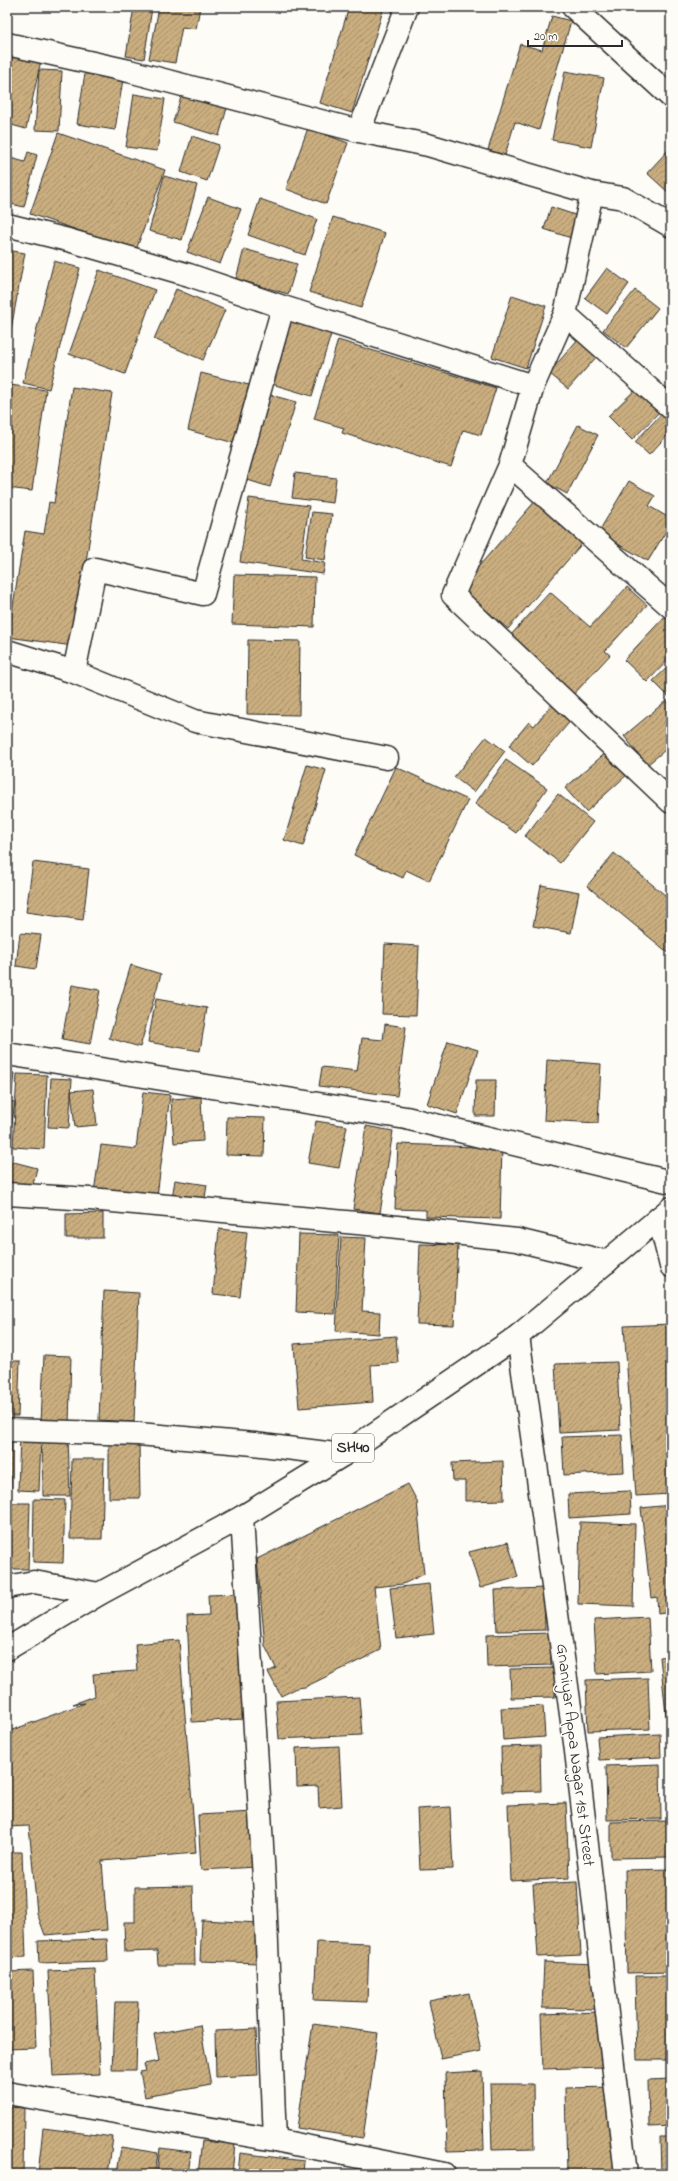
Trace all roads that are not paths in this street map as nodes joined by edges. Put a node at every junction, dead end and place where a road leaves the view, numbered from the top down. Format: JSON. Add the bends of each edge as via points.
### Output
{"nodes":[{"id":1,"x":407,"y":7,"type":"edge"},
{"id":2,"x":573,"y":7,"type":"edge"},
{"id":3,"x":7,"y":44,"type":"edge"},
{"id":4,"x":671,"y":97,"type":"edge"},
{"id":5,"x":360,"y":131,"type":"junction"},
{"id":6,"x":592,"y":193,"type":"junction"},
{"id":7,"x":7,"y":225,"type":"edge"},
{"id":8,"x":671,"y":226,"type":"edge"},
{"id":9,"x":283,"y":307,"type":"junction"},
{"id":10,"x":565,"y":314,"type":"junction"},
{"id":11,"x":533,"y":386,"type":"junction"},
{"id":12,"x":671,"y":408,"type":"edge"},
{"id":13,"x":510,"y":465,"type":"junction"},
{"id":14,"x":671,"y":607,"type":"edge"},
{"id":15,"x":7,"y":651,"type":"edge"},
{"id":16,"x":74,"y":672,"type":"junction"},
{"id":17,"x":387,"y":758,"type":"dead end"},
{"id":18,"x":671,"y":802,"type":"edge"},
{"id":19,"x":7,"y":1054,"type":"edge"},
{"id":20,"x":671,"y":1182,"type":"edge"},
{"id":21,"x":7,"y":1194,"type":"edge"},
{"id":22,"x":665,"y":1213,"type":"edge"},
{"id":23,"x":606,"y":1262,"type":"junction"},
{"id":24,"x":671,"y":1266,"type":"edge"},
{"id":25,"x":518,"y":1336,"type":"junction"},
{"id":26,"x":7,"y":1430,"type":"edge"},
{"id":27,"x":343,"y":1455,"type":"junction"},
{"id":28,"x":242,"y":1517,"type":"junction"},
{"id":29,"x":7,"y":1587,"type":"edge"},
{"id":30,"x":99,"y":1594,"type":"junction"},
{"id":31,"x":7,"y":1649,"type":"edge"},
{"id":32,"x":7,"y":2092,"type":"edge"},
{"id":33,"x":275,"y":2140,"type":"junction"},
{"id":34,"x":444,"y":2174,"type":"edge"},
{"id":35,"x":626,"y":2174,"type":"edge"}],
"edges":[{"from":1,"to":5,"type":"street"},
{"from":2,"to":4,"type":"street"},
{"from":3,"to":5,"type":"street","via":[[129,71]]},
{"from":5,"to":6,"type":"street","via":[[428,145]]},
{"from":6,"to":8,"type":"street","via":[[622,198]]},
{"from":6,"to":10,"type":"street"},
{"from":7,"to":9,"type":"street","via":[[189,275]]},
{"from":9,"to":11,"type":"street"},
{"from":9,"to":16,"type":"street","via":[[203,594],[95,569]]},
{"from":10,"to":11,"type":"street"},
{"from":10,"to":12,"type":"street"},
{"from":11,"to":13,"type":"street"},
{"from":13,"to":14,"type":"street"},
{"from":13,"to":18,"type":"street","via":[[453,595]]},
{"from":15,"to":16,"type":"street"},
{"from":16,"to":17,"type":"street","via":[[195,721]]},
{"from":19,"to":20,"type":"street","via":[[406,1118]]},
{"from":21,"to":23,"type":"street","via":[[387,1226],[517,1240]]},
{"from":22,"to":23,"type":"street","number":"SH40"},
{"from":22,"to":24,"type":"street"},
{"from":23,"to":25,"type":"street","number":"SH40"},
{"from":25,"to":27,"type":"street","number":"SH40"},
{"from":25,"to":35,"type":"street","name":"Gnaniyar Appa Nagar 1st Street","via":[[575,1743]]},
{"from":26,"to":27,"type":"street","via":[[138,1434]]},
{"from":27,"to":28,"type":"street","number":"SH40"},
{"from":28,"to":30,"type":"street","number":"SH40"},
{"from":28,"to":33,"type":"street","via":[[265,1894]]},
{"from":29,"to":30,"type":"street","via":[[34,1582]]},
{"from":30,"to":31,"type":"street","number":"SH40"},
{"from":32,"to":33,"type":"street"},
{"from":33,"to":34,"type":"street"}]}
